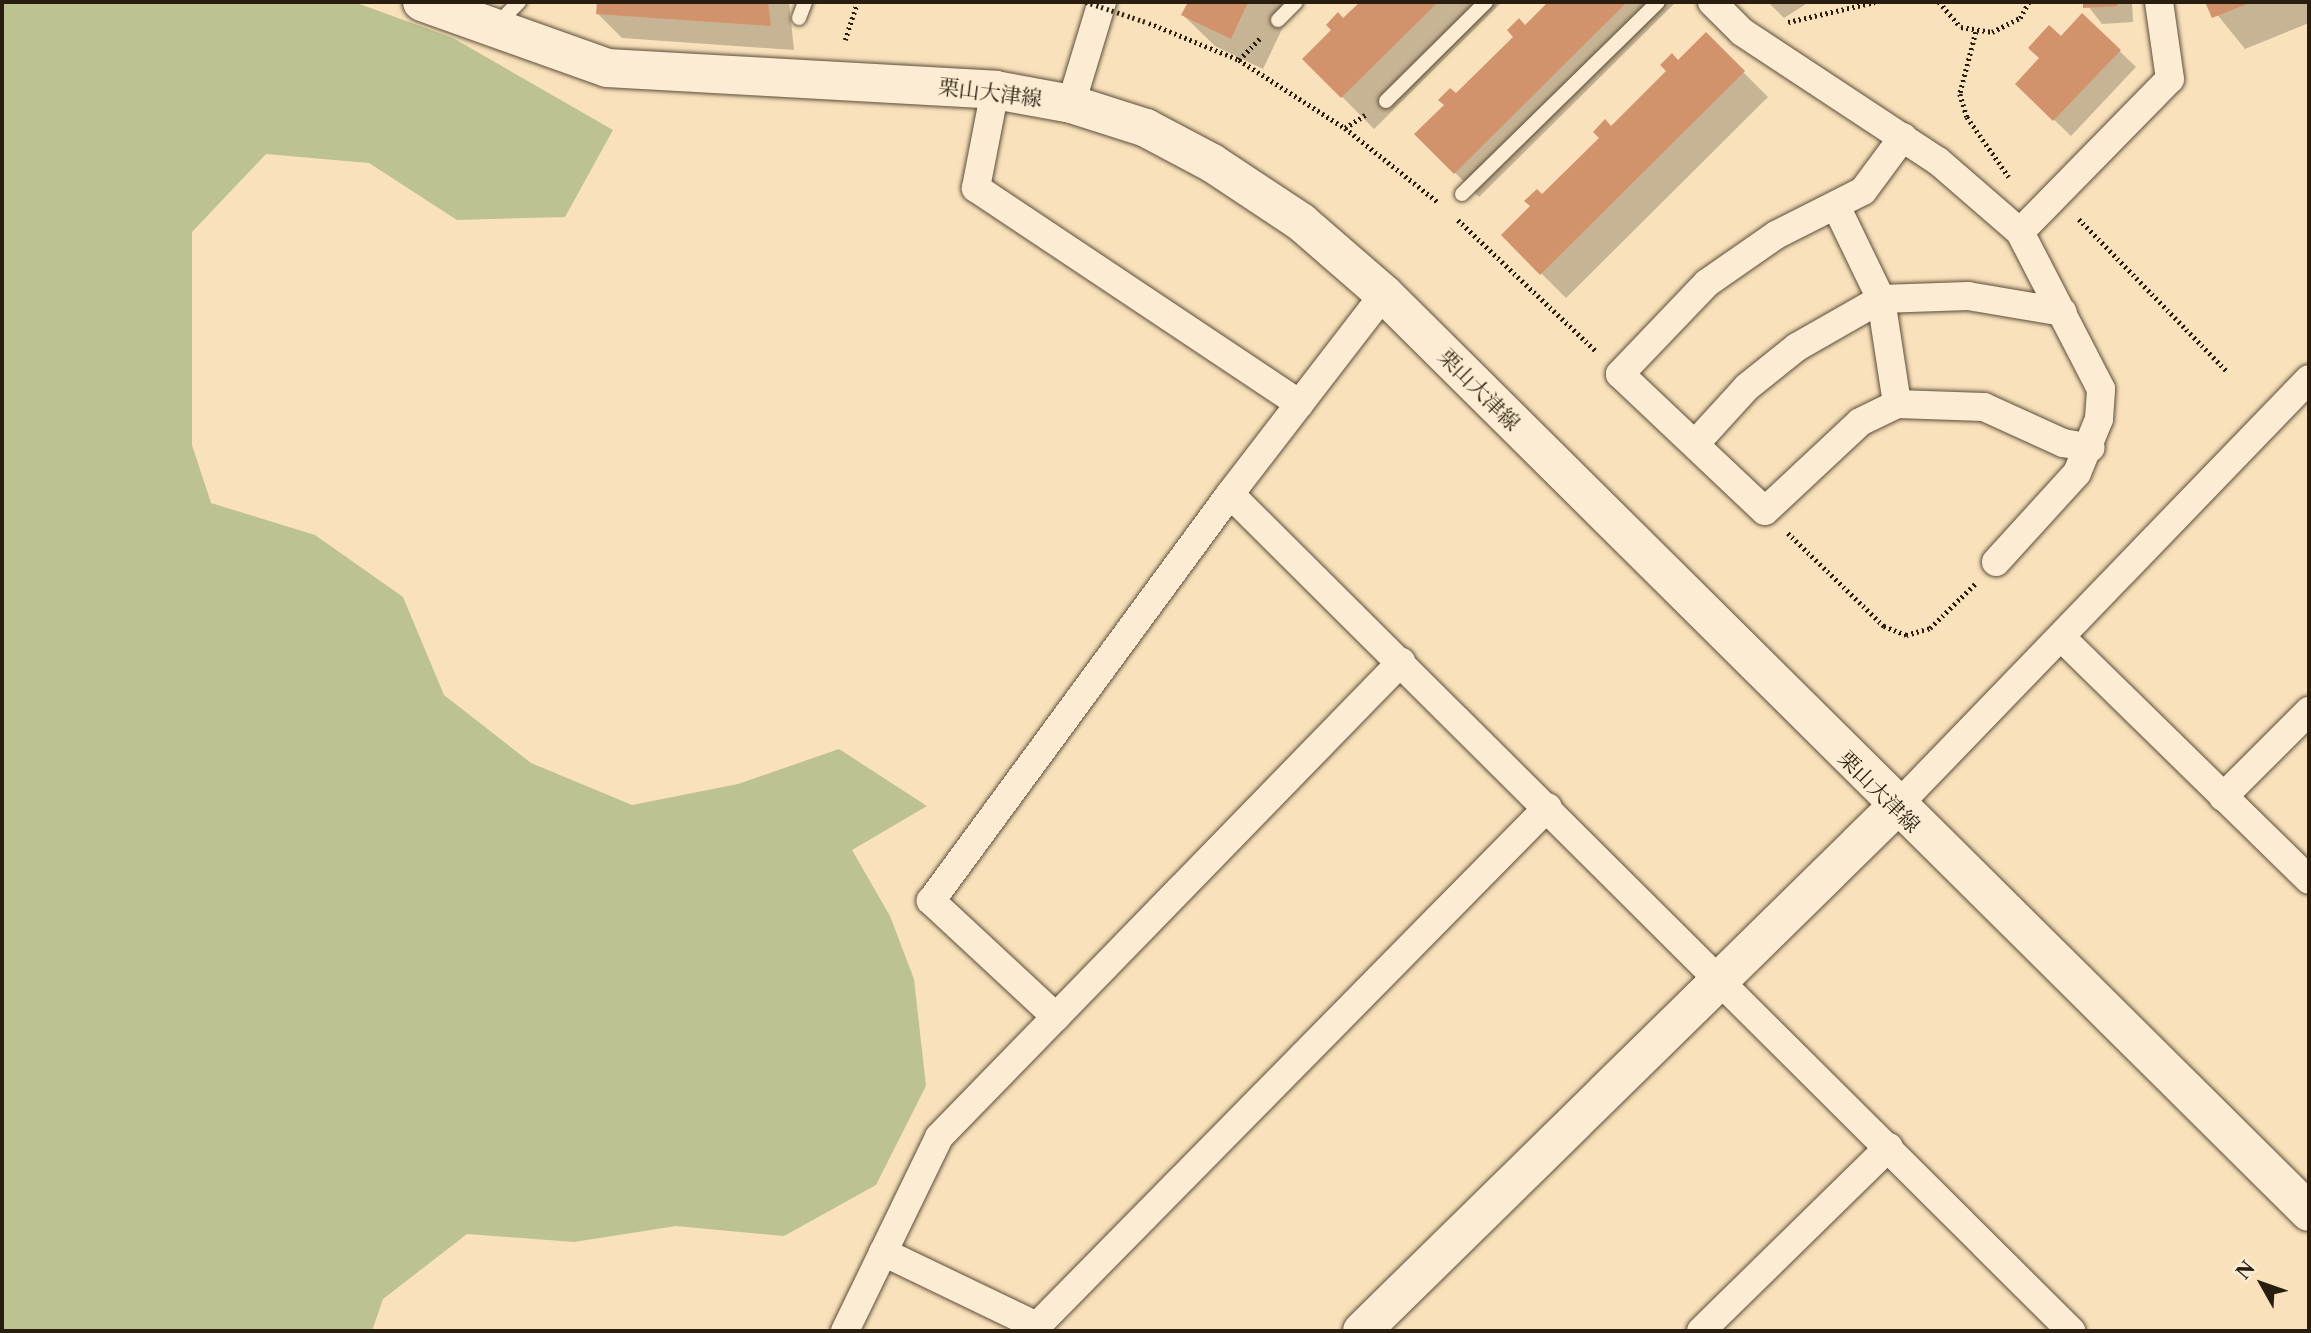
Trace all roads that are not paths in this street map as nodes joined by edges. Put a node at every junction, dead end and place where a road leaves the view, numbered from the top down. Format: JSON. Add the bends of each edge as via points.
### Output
{"nodes":[{"id":1,"x":519,"y":2,"type":"edge"},
{"id":2,"x":805,"y":2,"type":"edge"},
{"id":3,"x":1102,"y":2,"type":"edge"},
{"id":4,"x":1296,"y":2,"type":"edge"},
{"id":5,"x":1486,"y":2,"type":"edge"},
{"id":6,"x":1658,"y":2,"type":"edge"},
{"id":7,"x":1712,"y":2,"type":"edge"},
{"id":8,"x":2159,"y":2,"type":"edge"},
{"id":9,"x":432,"y":3,"type":"edge"},
{"id":10,"x":799,"y":18,"type":"dead end"},
{"id":11,"x":1278,"y":20,"type":"dead end"},
{"id":12,"x":492,"y":29,"type":"junction"},
{"id":13,"x":995,"y":90,"type":"junction"},
{"id":14,"x":1387,"y":101,"type":"dead end"},
{"id":15,"x":1071,"y":104,"type":"junction"},
{"id":16,"x":1903,"y":137,"type":"junction"},
{"id":17,"x":1462,"y":194,"type":"dead end"},
{"id":18,"x":1838,"y":208,"type":"junction"},
{"id":19,"x":2021,"y":232,"type":"junction"},
{"id":20,"x":1384,"y":294,"type":"junction"},
{"id":21,"x":1881,"y":299,"type":"junction"},
{"id":22,"x":2063,"y":312,"type":"junction"},
{"id":23,"x":2309,"y":379,"type":"edge"},
{"id":24,"x":1300,"y":404,"type":"junction"},
{"id":25,"x":1897,"y":404,"type":"junction"},
{"id":26,"x":1695,"y":444,"type":"junction"},
{"id":27,"x":2091,"y":448,"type":"junction"},
{"id":28,"x":1230,"y":494,"type":"junction"},
{"id":29,"x":1996,"y":562,"type":"road end"},
{"id":30,"x":2061,"y":637,"type":"junction"},
{"id":31,"x":1401,"y":662,"type":"junction"},
{"id":32,"x":2309,"y":711,"type":"edge"},
{"id":33,"x":2223,"y":797,"type":"junction"},
{"id":34,"x":1548,"y":807,"type":"junction"},
{"id":35,"x":1895,"y":808,"type":"junction"},
{"id":36,"x":2309,"y":880,"type":"edge"},
{"id":37,"x":1719,"y":979,"type":"junction"},
{"id":38,"x":1056,"y":1017,"type":"junction"},
{"id":39,"x":1888,"y":1147,"type":"junction"},
{"id":40,"x":2309,"y":1212,"type":"edge"},
{"id":41,"x":883,"y":1252,"type":"junction"},
{"id":42,"x":2058,"y":1327,"type":"edge"},
{"id":43,"x":845,"y":1331,"type":"edge"},
{"id":44,"x":1362,"y":1331,"type":"edge"},
{"id":45,"x":1701,"y":1331,"type":"edge"}],
"edges":[{"from":1,"to":12,"type":"lane"},
{"from":2,"to":10,"type":"lane"},
{"from":3,"to":15,"type":"street"},
{"from":4,"to":11,"type":"lane"},
{"from":5,"to":14,"type":"lane"},
{"from":6,"to":17,"type":"lane"},
{"from":7,"to":16,"type":"street","via":[[1742,32]]},
{"from":8,"to":19,"type":"street","via":[[2171,79]]},
{"from":9,"to":12,"type":"main road","name":"栗山大津線"},
{"from":12,"to":13,"type":"main road","name":"栗山大津線","via":[[607,68]]},
{"from":13,"to":15,"type":"main road","name":"栗山大津線"},
{"from":13,"to":24,"type":"street","via":[[976,188]]},
{"from":15,"to":20,"type":"main road","name":"栗山大津線","via":[[1146,128],[1212,163],[1301,222]]},
{"from":16,"to":18,"type":"street","via":[[1863,191]]},
{"from":16,"to":19,"type":"street"},
{"from":18,"to":21,"type":"street"},
{"from":18,"to":26,"type":"street","via":[[1776,235],[1707,283],[1620,374]]},
{"from":19,"to":22,"type":"street"},
{"from":20,"to":24,"type":"street"},
{"from":20,"to":35,"type":"main road","name":"栗山大津線"},
{"from":21,"to":22,"type":"street","via":[[1968,296]]},
{"from":21,"to":25,"type":"street"},
{"from":21,"to":26,"type":"street","via":[[1797,347],[1747,387]]},
{"from":22,"to":27,"type":"street","via":[[2102,389]]},
{"from":23,"to":30,"type":"street"},
{"from":24,"to":28,"type":"street"},
{"from":25,"to":26,"type":"street","via":[[1860,422],[1765,511]]},
{"from":25,"to":27,"type":"street","via":[[1984,407],[2063,443]]},
{"from":27,"to":29,"type":"street","via":[[2077,473]]},
{"from":28,"to":31,"type":"street"},
{"from":28,"to":38,"type":"street","via":[[931,901]]},
{"from":30,"to":33,"type":"street"},
{"from":30,"to":35,"type":"street"},
{"from":31,"to":34,"type":"street"},
{"from":31,"to":38,"type":"street"},
{"from":32,"to":33,"type":"street"},
{"from":33,"to":36,"type":"street"},
{"from":34,"to":37,"type":"street"},
{"from":34,"to":41,"type":"street","via":[[1037,1326]]},
{"from":35,"to":37,"type":"main road"},
{"from":35,"to":40,"type":"main road","name":"栗山大津線"},
{"from":37,"to":39,"type":"street"},
{"from":37,"to":44,"type":"main road"},
{"from":38,"to":41,"type":"street","via":[[939,1137]]},
{"from":39,"to":42,"type":"street"},
{"from":39,"to":45,"type":"street"},
{"from":41,"to":43,"type":"street"}]}
